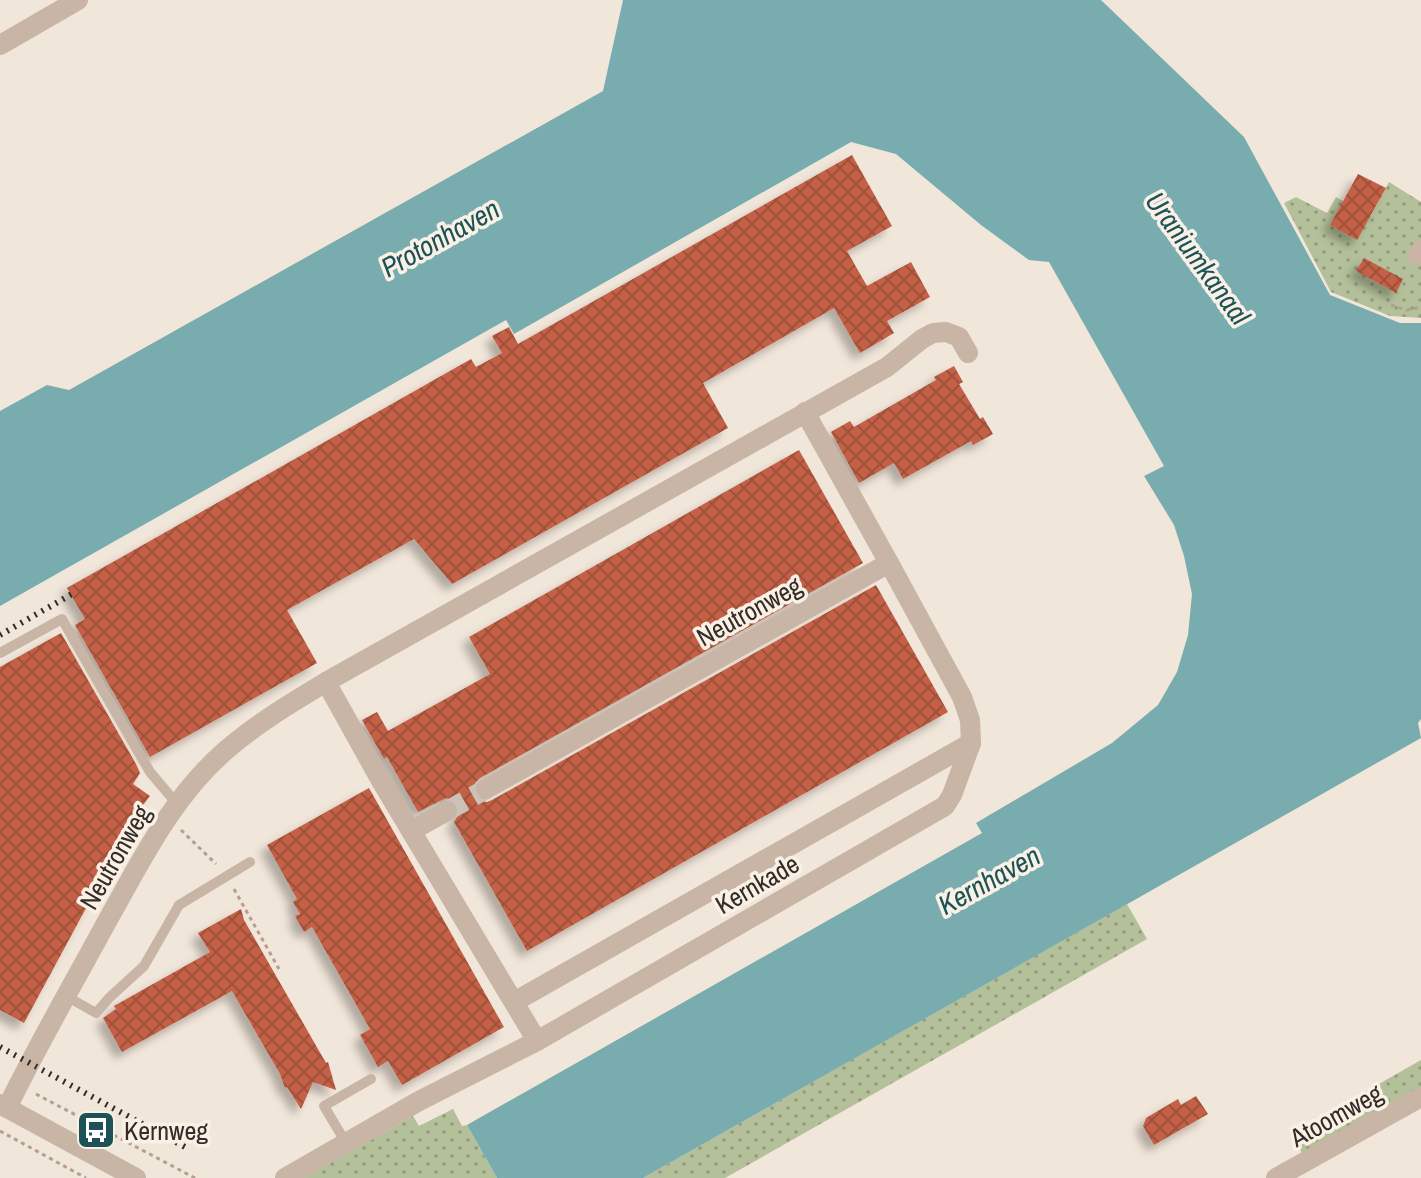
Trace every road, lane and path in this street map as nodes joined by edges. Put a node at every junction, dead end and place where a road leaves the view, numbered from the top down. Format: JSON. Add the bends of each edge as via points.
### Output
{"nodes":[{"id":1,"x":78,"y":0,"type":"edge"},
{"id":2,"x":0,"y":45,"type":"edge"},
{"id":3,"x":1391,"y":305,"type":"dead end"},
{"id":4,"x":1421,"y":307,"type":"edge"},
{"id":5,"x":968,"y":353,"type":"dead end"},
{"id":6,"x":805,"y":412,"type":"junction"},
{"id":7,"x":889,"y":563,"type":"junction"},
{"id":8,"x":0,"y":653,"type":"edge"},
{"id":9,"x":326,"y":682,"type":"junction"},
{"id":10,"x":971,"y":743,"type":"junction"},
{"id":11,"x":486,"y":789,"type":"tunnel mouth"},
{"id":12,"x":177,"y":804,"type":"junction"},
{"id":13,"x":447,"y":811,"type":"tunnel mouth"},
{"id":14,"x":411,"y":831,"type":"junction"},
{"id":15,"x":250,"y":862,"type":"dead end"},
{"id":16,"x":66,"y":996,"type":"junction"},
{"id":17,"x":514,"y":1002,"type":"junction"},
{"id":18,"x":537,"y":1041,"type":"junction"},
{"id":19,"x":371,"y":1079,"type":"dead end"},
{"id":20,"x":18,"y":1085,"type":"junction"},
{"id":21,"x":1421,"y":1097,"type":"edge"},
{"id":22,"x":2,"y":1111,"type":"edge"},
{"id":23,"x":0,"y":1131,"type":"edge"},
{"id":24,"x":346,"y":1143,"type":"junction"},
{"id":25,"x":125,"y":1175,"type":"edge"},
{"id":26,"x":86,"y":1178,"type":"edge"},
{"id":27,"x":195,"y":1178,"type":"edge"},
{"id":28,"x":285,"y":1178,"type":"edge"},
{"id":29,"x":1276,"y":1178,"type":"edge"}],
"edges":[{"from":1,"to":2,"type":"street"},
{"from":3,"to":4,"type":"path"},
{"from":5,"to":6,"type":"street","name":"Neutronweg","via":[[959,337],[933,333],[887,367]]},
{"from":6,"to":7,"type":"street"},
{"from":6,"to":9,"type":"street","name":"Neutronweg"},
{"from":7,"to":10,"type":"street","name":"Kernkade","via":[[962,697]]},
{"from":7,"to":11,"type":"street","name":"Neutronweg"},
{"from":8,"to":12,"type":"lane","via":[[62,619],[150,772]]},
{"from":9,"to":12,"type":"street","name":"Neutronweg","via":[[224,751]]},
{"from":9,"to":14,"type":"street"},
{"from":10,"to":17,"type":"street","name":"Kernkade"},
{"from":10,"to":18,"type":"street","name":"Kernkade","via":[[945,806]]},
{"from":12,"to":16,"type":"street","name":"Neutronweg"},
{"from":13,"to":14,"type":"street"},
{"from":14,"to":17,"type":"street"},
{"from":15,"to":16,"type":"lane","via":[[179,905],[144,966],[96,1013]]},
{"from":16,"to":20,"type":"street","name":"Neutronweg"},
{"from":17,"to":18,"type":"street"},
{"from":18,"to":24,"type":"street","name":"Kernkade"},
{"from":19,"to":24,"type":"lane","via":[[324,1106]]},
{"from":20,"to":22,"type":"street","name":"Neutronweg"},
{"from":20,"to":27,"type":"path"},
{"from":21,"to":29,"type":"street","name":"Atoomweg"},
{"from":22,"to":25,"type":"street"},
{"from":23,"to":26,"type":"path"},
{"from":24,"to":28,"type":"street","name":"Kernkade"}]}
